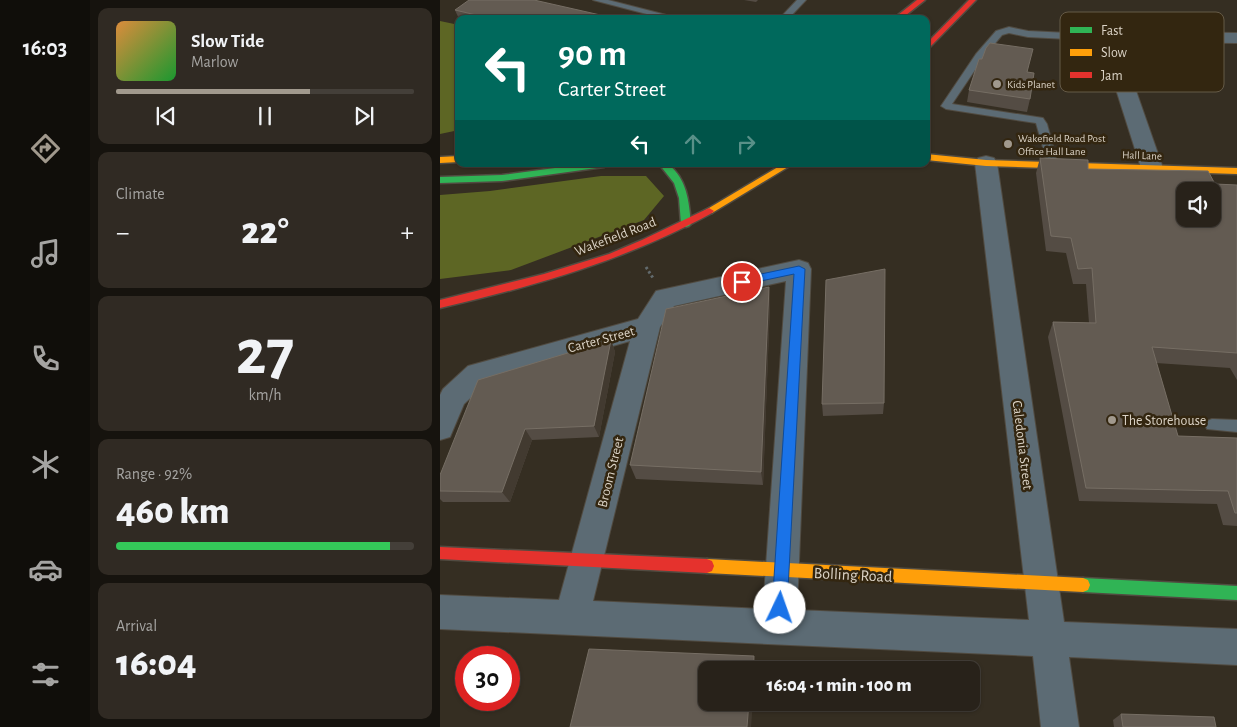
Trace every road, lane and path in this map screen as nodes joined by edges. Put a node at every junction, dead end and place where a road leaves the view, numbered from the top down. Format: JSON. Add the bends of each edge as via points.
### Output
{"nodes":[{"id":1,"x":597,"y":0,"type":"edge"},
{"id":2,"x":802,"y":0,"type":"edge"},
{"id":3,"x":922,"y":0,"type":"edge"},
{"id":4,"x":973,"y":0,"type":"edge"},
{"id":5,"x":661,"y":15,"type":"edge"},
{"id":6,"x":787,"y":15,"type":"edge"},
{"id":7,"x":901,"y":15,"type":"edge"},
{"id":8,"x":1060,"y":35,"type":"edge"},
{"id":9,"x":1224,"y":38,"type":"edge"},
{"id":10,"x":1237,"y":38,"type":"edge"},
{"id":11,"x":930,"y":45,"type":"edge"},
{"id":12,"x":1127,"y":92,"type":"edge"},
{"id":13,"x":930,"y":157,"type":"edge"},
{"id":14,"x":455,"y":159,"type":"edge"},
{"id":15,"x":440,"y":160,"type":"edge"},
{"id":16,"x":986,"y":163,"type":"junction"},
{"id":17,"x":1053,"y":165,"type":"junction"},
{"id":18,"x":582,"y":167,"type":"edge"},
{"id":19,"x":669,"y":167,"type":"edge"},
{"id":20,"x":784,"y":167,"type":"edge"},
{"id":21,"x":1152,"y":168,"type":"junction"},
{"id":22,"x":1237,"y":171,"type":"edge"},
{"id":23,"x":440,"y":180,"type":"edge"},
{"id":24,"x":686,"y":224,"type":"junction"},
{"id":25,"x":634,"y":247,"type":"junction"},
{"id":26,"x":665,"y":298,"type":"junction"},
{"id":27,"x":440,"y":304,"type":"edge"},
{"id":28,"x":647,"y":326,"type":"junction"},
{"id":29,"x":1212,"y":425,"type":"dead end"},
{"id":30,"x":1237,"y":426,"type":"edge"},
{"id":31,"x":440,"y":428,"type":"edge"},
{"id":32,"x":440,"y":553,"type":"edge"},
{"id":33,"x":587,"y":560,"type":"junction"},
{"id":34,"x":782,"y":570,"type":"junction"},
{"id":35,"x":1041,"y":583,"type":"junction"},
{"id":36,"x":1237,"y":593,"type":"edge"},
{"id":37,"x":440,"y":612,"type":"edge"},
{"id":38,"x":572,"y":618,"type":"junction"},
{"id":39,"x":779,"y":627,"type":"junction"},
{"id":40,"x":1048,"y":639,"type":"junction"},
{"id":41,"x":1237,"y":647,"type":"edge"},
{"id":42,"x":1060,"y":727,"type":"edge"}],
"edges":[{"from":1,"to":5,"type":"lane"},
{"from":2,"to":6,"type":"lane"},
{"from":3,"to":7,"type":"street"},
{"from":4,"to":11,"type":"street"},
{"from":8,"to":17,"type":"lane","via":[[1008,30],[999,33],[979,56],[946,106],[1039,120]]},
{"from":9,"to":10,"type":"street"},
{"from":12,"to":21,"type":"street"},
{"from":13,"to":16,"type":"street","name":"Hall Lane"},
{"from":14,"to":15,"type":"street"},
{"from":16,"to":17,"type":"street","name":"Hall Lane"},
{"from":16,"to":35,"type":"street","name":"Caledonia Street"},
{"from":17,"to":21,"type":"street","name":"Hall Lane"},
{"from":18,"to":23,"type":"street","via":[[481,181]]},
{"from":19,"to":24,"type":"street","via":[[675,170],[682,184]]},
{"from":20,"to":24,"type":"street","name":"Wakefield Road"},
{"from":21,"to":22,"type":"street","name":"Hall Lane"},
{"from":24,"to":25,"type":"street","name":"Wakefield Road"},
{"from":25,"to":26,"type":"path"},
{"from":25,"to":27,"type":"street","name":"Wakefield Road","via":[[532,283]]},
{"from":26,"to":28,"type":"street","name":"Carter Street"},
{"from":26,"to":34,"type":"street","via":[[799,269]]},
{"from":28,"to":31,"type":"street","name":"Carter Street","via":[[478,374],[453,396]]},
{"from":28,"to":33,"type":"street","name":"Broom Street"},
{"from":29,"to":30,"type":"lane"},
{"from":32,"to":33,"type":"street","name":"Bolling Road"},
{"from":33,"to":34,"type":"street","name":"Bolling Road"},
{"from":33,"to":38,"type":"street","name":"Broom Street"},
{"from":34,"to":35,"type":"street","name":"Bolling Road"},
{"from":34,"to":39,"type":"street"},
{"from":35,"to":36,"type":"street","name":"Bolling Road"},
{"from":35,"to":40,"type":"street","name":"Caledonia Street"},
{"from":37,"to":38,"type":"street"},
{"from":38,"to":39,"type":"street"},
{"from":39,"to":40,"type":"street"},
{"from":40,"to":41,"type":"street"},
{"from":40,"to":42,"type":"street","name":"Caledonia Street"}]}
